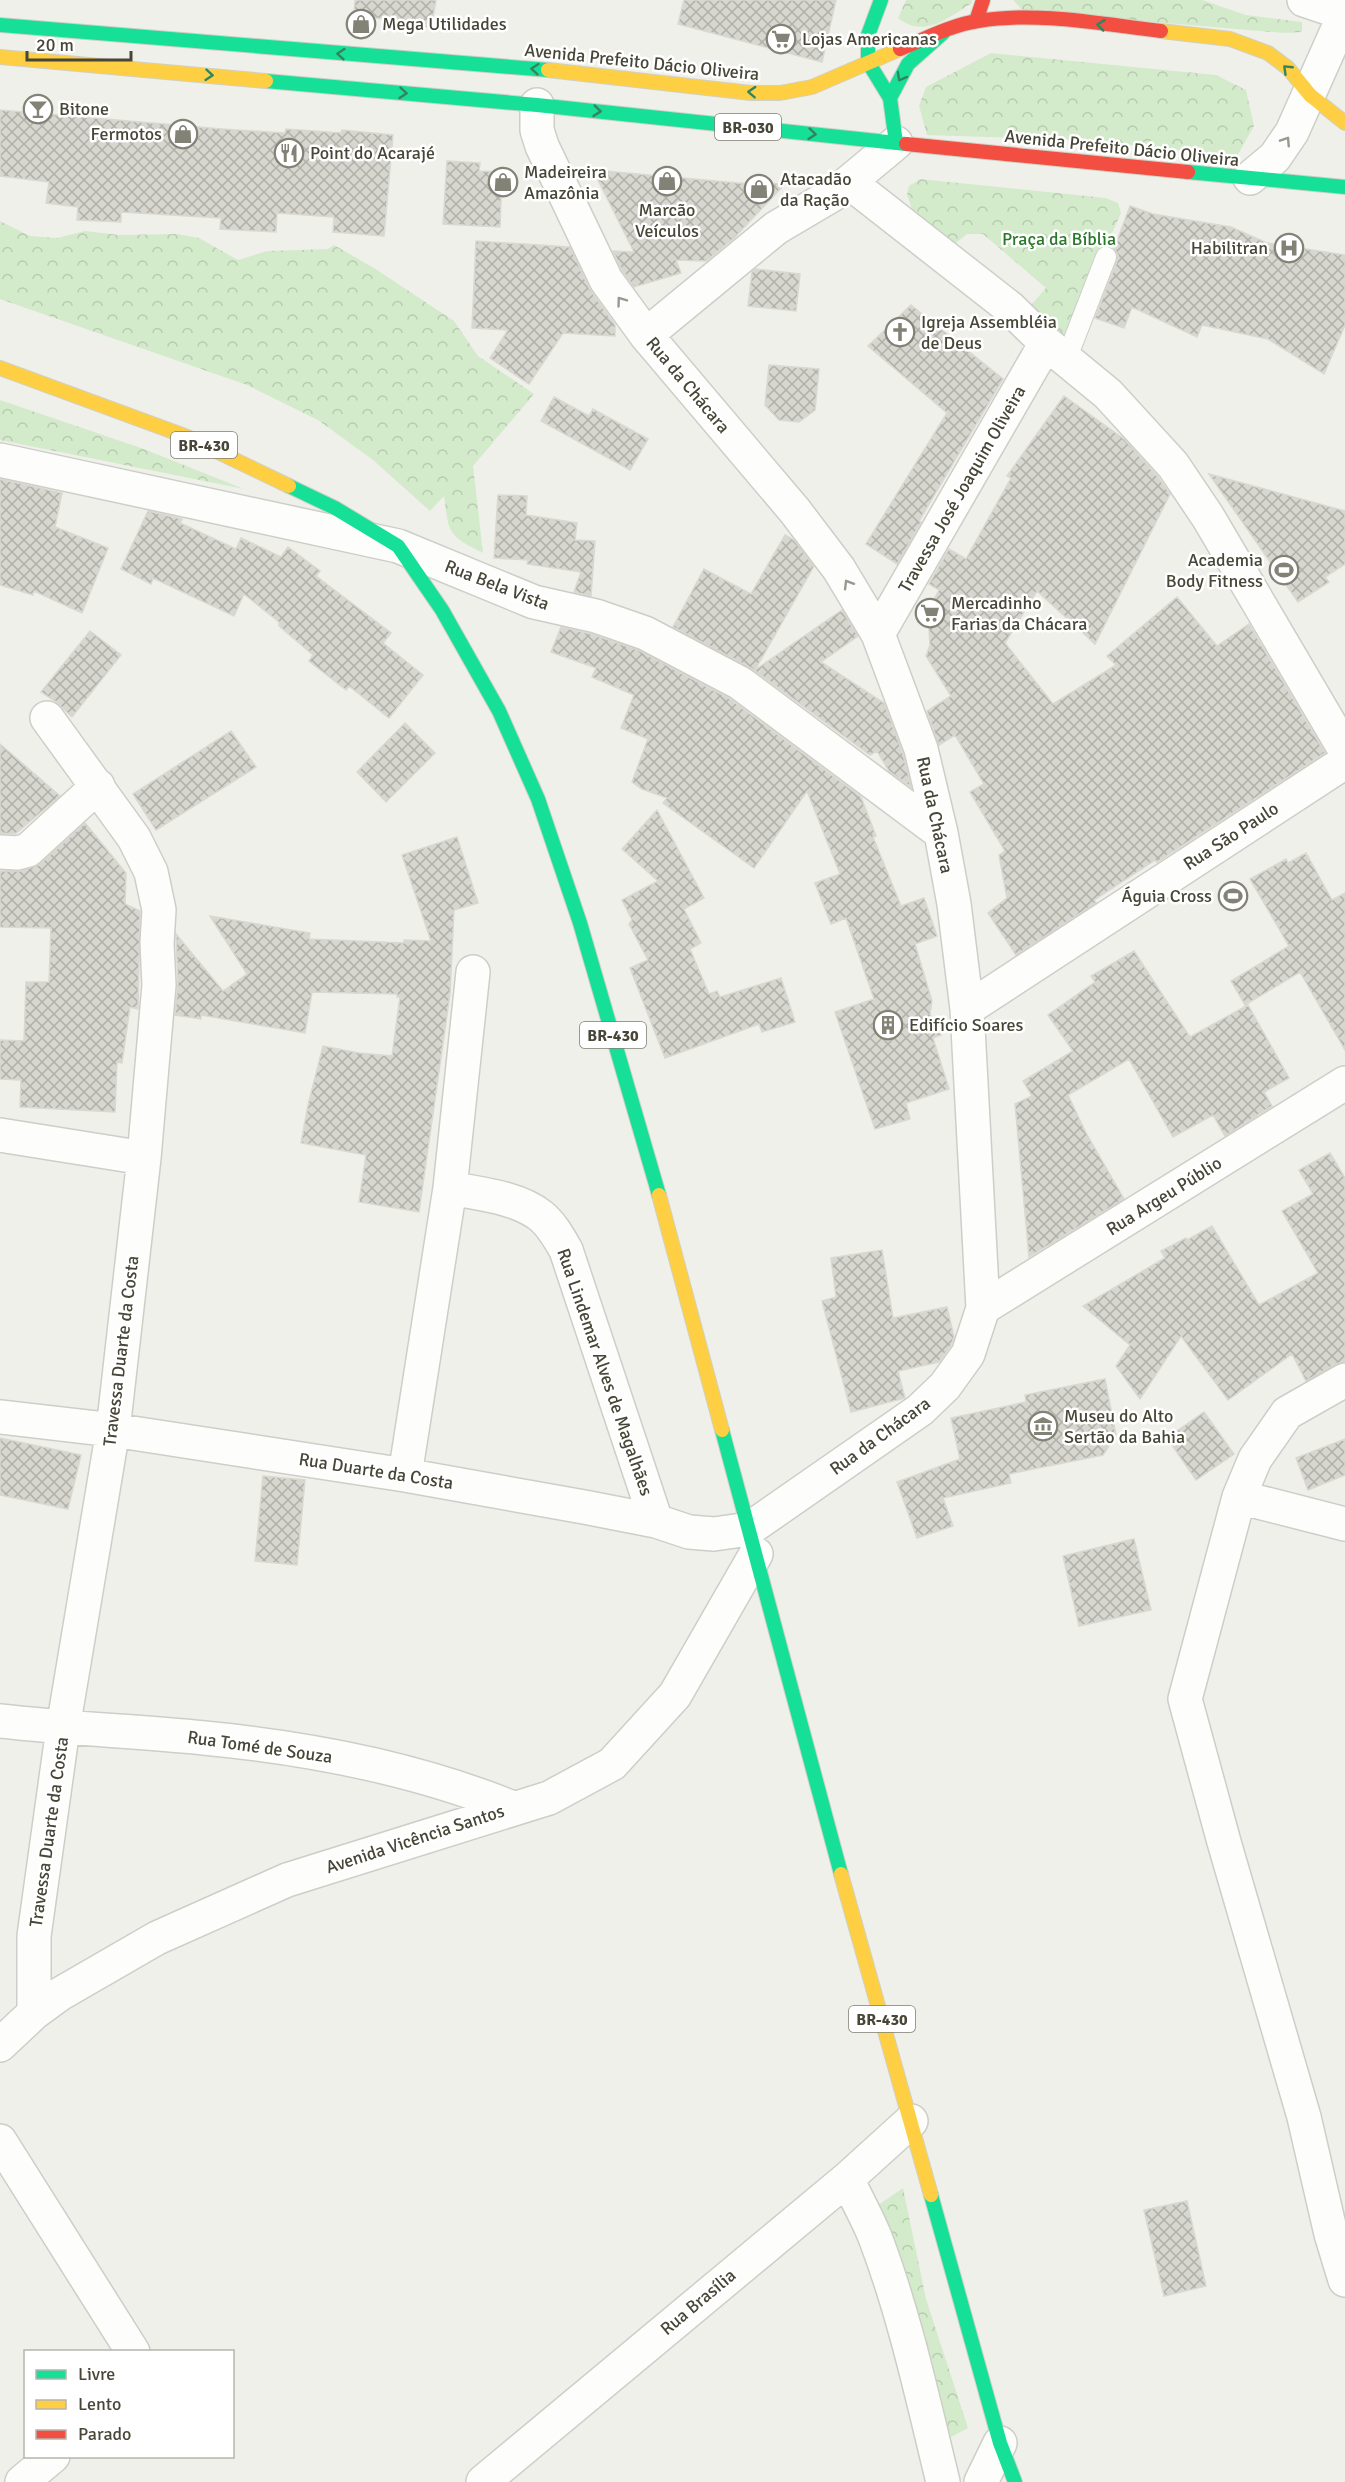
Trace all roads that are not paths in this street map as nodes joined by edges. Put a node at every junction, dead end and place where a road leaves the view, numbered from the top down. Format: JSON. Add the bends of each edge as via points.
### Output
{"nodes":[{"id":1,"x":881,"y":0,"type":"edge"},
{"id":2,"x":983,"y":0,"type":"edge"},
{"id":3,"x":1304,"y":0,"type":"edge"},
{"id":4,"x":1345,"y":13,"type":"edge"},
{"id":5,"x":976,"y":21,"type":"junction"},
{"id":6,"x":0,"y":26,"type":"edge"},
{"id":7,"x":946,"y":30,"type":"junction"},
{"id":8,"x":0,"y":57,"type":"edge"},
{"id":9,"x":868,"y":62,"type":"junction"},
{"id":10,"x":1310,"y":95,"type":"junction"},
{"id":11,"x":890,"y":98,"type":"junction"},
{"id":12,"x":537,"y":105,"type":"junction"},
{"id":13,"x":1345,"y":123,"type":"edge"},
{"id":14,"x":896,"y":143,"type":"junction"},
{"id":15,"x":1250,"y":178,"type":"junction"},
{"id":16,"x":849,"y":182,"type":"junction"},
{"id":17,"x":1345,"y":187,"type":"edge"},
{"id":18,"x":1106,"y":257,"type":"dead end"},
{"id":19,"x":646,"y":335,"type":"junction"},
{"id":20,"x":1056,"y":352,"type":"junction"},
{"id":21,"x":0,"y":369,"type":"edge"},
{"id":22,"x":0,"y":460,"type":"edge"},
{"id":23,"x":398,"y":546,"type":"junction"},
{"id":24,"x":878,"y":634,"type":"junction"},
{"id":25,"x":47,"y":718,"type":"dead end"},
{"id":26,"x":1345,"y":750,"type":"edge"},
{"id":27,"x":1345,"y":762,"type":"edge"},
{"id":28,"x":98,"y":786,"type":"junction"},
{"id":29,"x":941,"y":833,"type":"junction"},
{"id":30,"x":0,"y":852,"type":"edge"},
{"id":31,"x":473,"y":972,"type":"dead end"},
{"id":32,"x":967,"y":1009,"type":"junction"},
{"id":33,"x":1345,"y":1083,"type":"edge"},
{"id":34,"x":0,"y":1134,"type":"edge"},
{"id":35,"x":144,"y":1158,"type":"junction"},
{"id":36,"x":450,"y":1188,"type":"junction"},
{"id":37,"x":983,"y":1308,"type":"junction"},
{"id":38,"x":1345,"y":1380,"type":"edge"},
{"id":39,"x":0,"y":1417,"type":"edge"},
{"id":40,"x":113,"y":1430,"type":"junction"},
{"id":41,"x":405,"y":1475,"type":"junction"},
{"id":42,"x":1239,"y":1497,"type":"junction"},
{"id":43,"x":656,"y":1521,"type":"junction"},
{"id":44,"x":1345,"y":1524,"type":"edge"},
{"id":45,"x":752,"y":1541,"type":"junction"},
{"id":46,"x":0,"y":1721,"type":"edge"},
{"id":47,"x":63,"y":1728,"type":"junction"},
{"id":48,"x":513,"y":1808,"type":"junction"},
{"id":49,"x":20,"y":2017,"type":"edge"},
{"id":50,"x":0,"y":2045,"type":"edge"},
{"id":51,"x":911,"y":2121,"type":"junction"},
{"id":52,"x":0,"y":2141,"type":"edge"},
{"id":53,"x":847,"y":2179,"type":"junction"},
{"id":54,"x":1345,"y":2280,"type":"edge"},
{"id":55,"x":132,"y":2350,"type":"edge"},
{"id":56,"x":1000,"y":2443,"type":"junction"},
{"id":57,"x":52,"y":2458,"type":"edge"},
{"id":58,"x":22,"y":2482,"type":"edge"},
{"id":59,"x":483,"y":2482,"type":"edge"},
{"id":60,"x":943,"y":2482,"type":"edge"},
{"id":61,"x":981,"y":2482,"type":"edge"},
{"id":62,"x":1015,"y":2482,"type":"edge"}],
"edges":[{"from":1,"to":9,"type":"main road","via":[[868,36]]},
{"from":2,"to":5,"type":"main road"},
{"from":3,"to":4,"type":"street"},
{"from":4,"to":10,"type":"street"},
{"from":5,"to":7,"type":"main road","name":"Avenida Prefeito Dácio Oliveira","number":"BR-030"},
{"from":10,"to":5,"type":"main road","name":"Avenida Prefeito Dácio Oliveira","number":"BR-030","one_way":true,"via":[[1288,68],[1269,53],[1230,39],[1047,18]]},
{"from":9,"to":6,"type":"main road","name":"Avenida Prefeito Dácio Oliveira","number":"BR-030","one_way":true,"via":[[812,87],[751,93],[539,69]]},
{"from":7,"to":9,"type":"main road","name":"Avenida Prefeito Dácio Oliveira","number":"BR-030"},
{"from":7,"to":11,"type":"main road","one_way":true,"via":[[908,64]]},
{"from":8,"to":12,"type":"main road","name":"Avenida Prefeito Dácio Oliveira","number":"BR-030","one_way":true},
{"from":9,"to":11,"type":"main road"},
{"from":10,"to":13,"type":"main road","name":"Avenida Prefeito Dácio Oliveira","number":"BR-030"},
{"from":15,"to":10,"type":"street","one_way":true,"via":[[1275,157]]},
{"from":11,"to":14,"type":"main road"},
{"from":12,"to":14,"type":"main road","name":"Avenida Prefeito Dácio Oliveira","number":"BR-030","one_way":true},
{"from":19,"to":12,"type":"street","name":"Rua da Chácara","one_way":true,"via":[[606,280],[542,146],[537,130]]},
{"from":14,"to":15,"type":"main road","name":"Avenida Prefeito Dácio Oliveira","number":"BR-030"},
{"from":14,"to":16,"type":"street"},
{"from":15,"to":17,"type":"main road","name":"Avenida Prefeito Dácio Oliveira","number":"BR-030"},
{"from":16,"to":19,"type":"street","via":[[776,228]]},
{"from":16,"to":20,"type":"street","via":[[1010,308]]},
{"from":18,"to":20,"type":"lane"},
{"from":24,"to":19,"type":"street","name":"Rua da Chácara","one_way":true,"via":[[839,569],[795,511]]},
{"from":20,"to":24,"type":"street","name":"Travessa José Joaquim Oliveira"},
{"from":20,"to":26,"type":"street","via":[[1108,394],[1173,465],[1208,517]]},
{"from":21,"to":23,"type":"main road","number":"BR-430","via":[[186,436],[335,508]]},
{"from":22,"to":23,"type":"street","name":"Rua Bela Vista"},
{"from":23,"to":29,"type":"street","name":"Rua Bela Vista","via":[[534,602],[596,616],[645,633],[694,658],[740,683]]},
{"from":23,"to":45,"type":"main road","number":"BR-430","via":[[442,610],[499,711],[559,856],[670,1234]]},
{"from":24,"to":29,"type":"street","name":"Rua da Chácara","via":[[921,749]]},
{"from":25,"to":28,"type":"street","name":"Travessa Duarte da Costa"},
{"from":27,"to":32,"type":"street","name":"Rua São Paulo"},
{"from":28,"to":30,"type":"street","via":[[28,850]]},
{"from":28,"to":35,"type":"street","name":"Travessa Duarte da Costa","via":[[134,838],[151,872],[159,910],[159,986]]},
{"from":29,"to":32,"type":"street","name":"Rua da Chácara"},
{"from":31,"to":36,"type":"street"},
{"from":32,"to":37,"type":"street","name":"Rua da Chácara"},
{"from":33,"to":37,"type":"street","name":"Rua Argeu Públio"},
{"from":34,"to":35,"type":"street"},
{"from":35,"to":40,"type":"street","name":"Travessa Duarte da Costa"},
{"from":36,"to":41,"type":"street"},
{"from":36,"to":43,"type":"street","name":"Rua Lindemar Alves de Magalhães","via":[[522,1206],[540,1216],[567,1250]]},
{"from":37,"to":45,"type":"street","name":"Rua da Chácara","via":[[968,1354],[945,1386],[920,1410]]},
{"from":38,"to":42,"type":"street","via":[[1287,1413],[1255,1459]]},
{"from":39,"to":40,"type":"street","name":"Rua Duarte da Costa"},
{"from":40,"to":41,"type":"street","name":"Rua Duarte da Costa"},
{"from":40,"to":47,"type":"street","name":"Travessa Duarte da Costa"},
{"from":41,"to":43,"type":"street","name":"Rua Duarte da Costa"},
{"from":42,"to":44,"type":"street"},
{"from":42,"to":54,"type":"street","via":[[1185,1699],[1304,2117]]},
{"from":43,"to":45,"type":"street","name":"Rua Duarte da Costa","via":[[689,1532]]},
{"from":45,"to":48,"type":"street","name":"Avenida Vicência Santos","via":[[675,1695],[635,1740],[612,1764],[578,1784],[549,1798]]},
{"from":45,"to":51,"type":"main road","number":"BR-430"},
{"from":46,"to":47,"type":"street","name":"Rua Tomé de Souza"},
{"from":47,"to":48,"type":"street","name":"Rua Tomé de Souza","via":[[205,1738],[316,1753],[465,1789]]},
{"from":47,"to":49,"type":"street","name":"Travessa Duarte da Costa"},
{"from":48,"to":49,"type":"street","name":"Avenida Vicência Santos","via":[[287,1880],[156,1938]]},
{"from":49,"to":50,"type":"street","name":"Avenida Vicência Santos"},
{"from":51,"to":53,"type":"street","name":"Rua Brasília"},
{"from":51,"to":56,"type":"main road","number":"BR-430"},
{"from":52,"to":55,"type":"street"},
{"from":53,"to":59,"type":"street","name":"Rua Brasília"},
{"from":53,"to":60,"type":"street","via":[[888,2277]]},
{"from":56,"to":61,"type":"street"},
{"from":56,"to":62,"type":"main road","number":"BR-430"},
{"from":57,"to":58,"type":"street"}]}
